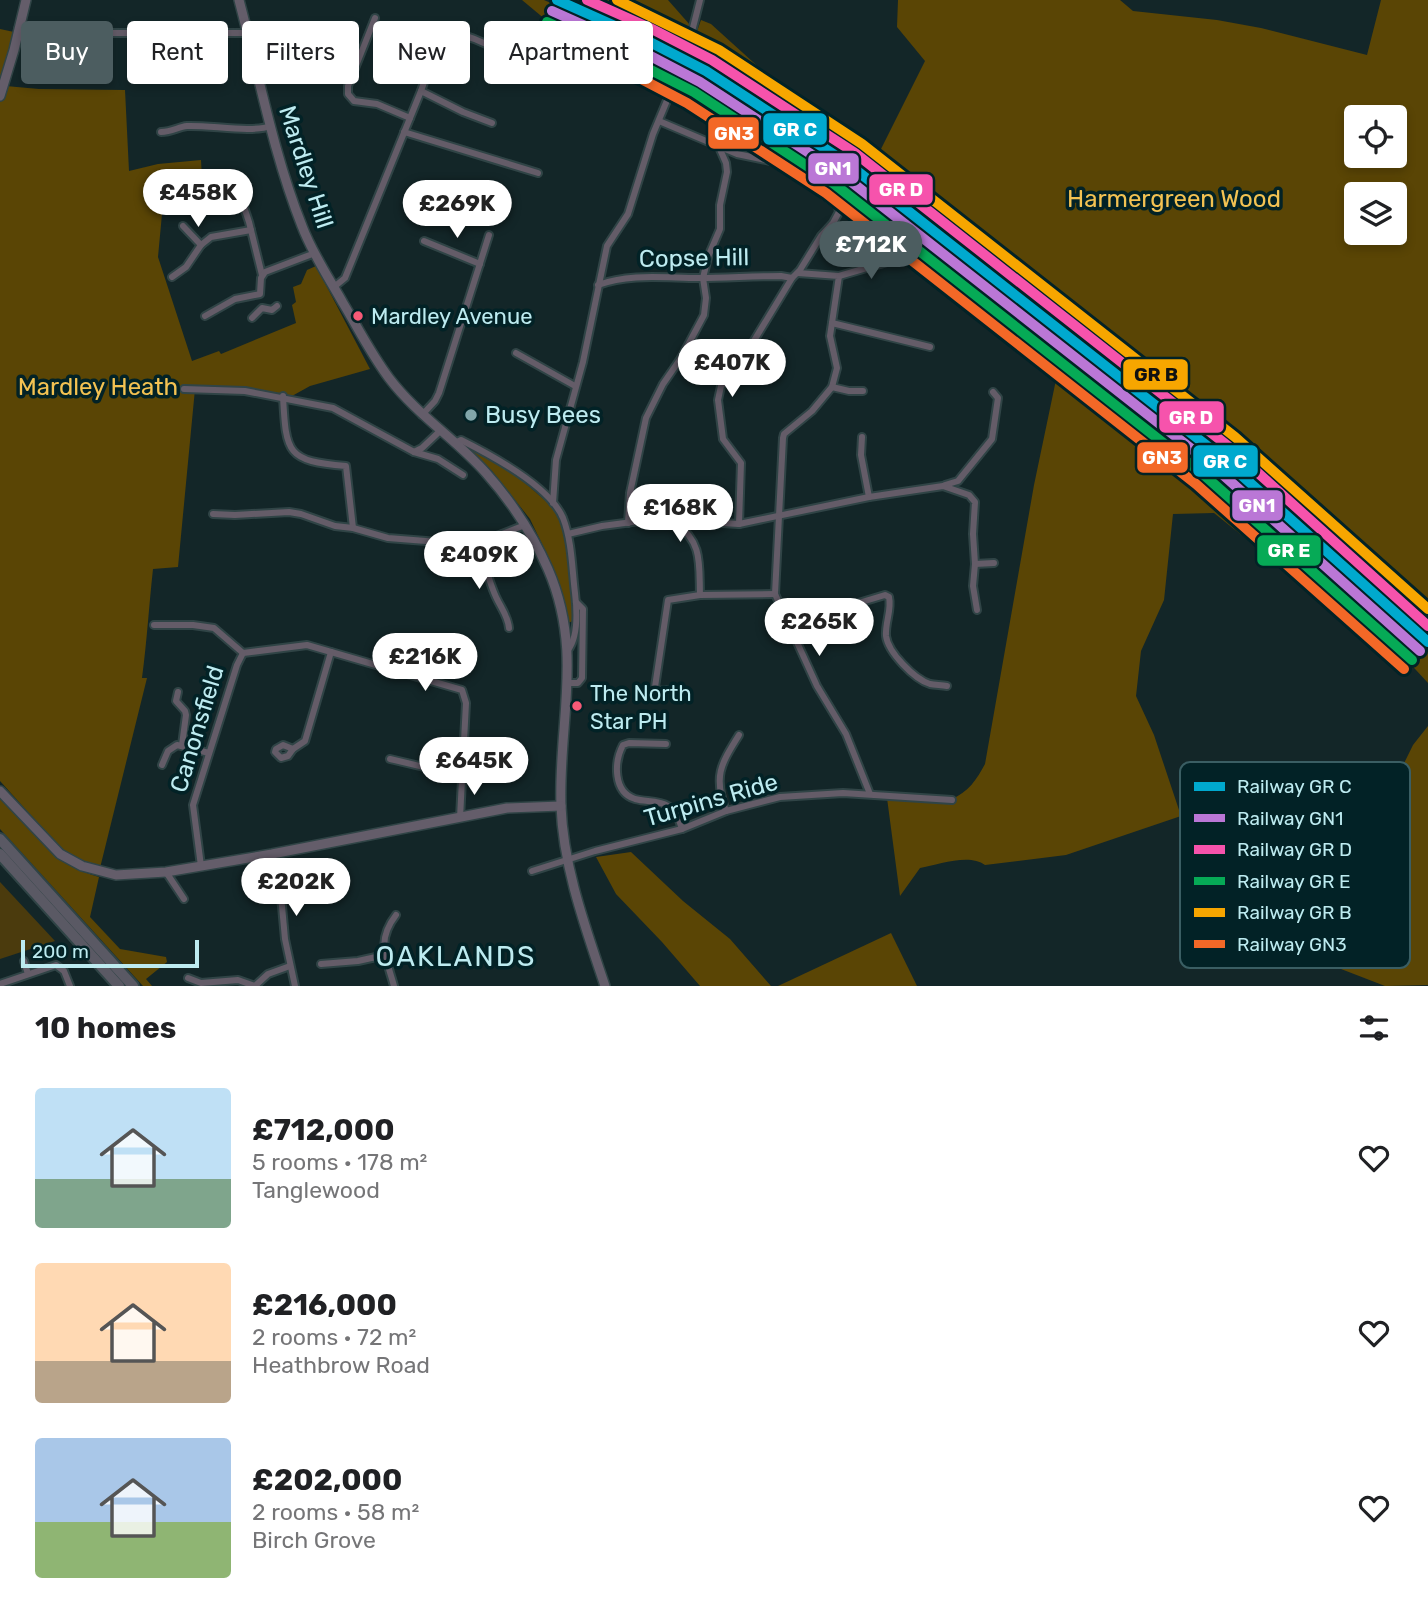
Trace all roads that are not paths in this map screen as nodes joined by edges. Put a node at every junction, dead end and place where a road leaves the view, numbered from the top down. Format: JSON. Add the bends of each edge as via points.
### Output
{"nodes":[{"id":1,"x":26,"y":0,"type":"edge"},
{"id":2,"x":239,"y":0,"type":"edge"},
{"id":3,"x":700,"y":0,"type":"edge"},
{"id":4,"x":375,"y":18,"type":"dead end"},
{"id":5,"x":245,"y":21,"type":"edge"},
{"id":6,"x":18,"y":29,"type":"junction"},
{"id":7,"x":242,"y":33,"type":"edge"},
{"id":8,"x":484,"y":44,"type":"edge"},
{"id":9,"x":261,"y":84,"type":"edge"},
{"id":10,"x":421,"y":91,"type":"junction"},
{"id":11,"x":0,"y":96,"type":"edge"},
{"id":12,"x":410,"y":118,"type":"junction"},
{"id":13,"x":659,"y":121,"type":"junction"},
{"id":14,"x":492,"y":123,"type":"dead end"},
{"id":15,"x":271,"y":126,"type":"junction"},
{"id":16,"x":161,"y":132,"type":"dead end"},
{"id":17,"x":404,"y":132,"type":"junction"},
{"id":18,"x":719,"y":147,"type":"junction"},
{"id":19,"x":538,"y":173,"type":"dead end"},
{"id":20,"x":239,"y":183,"type":"dead end"},
{"id":21,"x":183,"y":226,"type":"dead end"},
{"id":22,"x":251,"y":230,"type":"junction"},
{"id":23,"x":489,"y":235,"type":"dead end"},
{"id":24,"x":424,"y":241,"type":"dead end"},
{"id":25,"x":201,"y":245,"type":"junction"},
{"id":26,"x":315,"y":253,"type":"junction"},
{"id":27,"x":894,"y":260,"type":"dead end"},
{"id":28,"x":480,"y":264,"type":"junction"},
{"id":29,"x":262,"y":275,"type":"junction"},
{"id":30,"x":172,"y":276,"type":"dead end"},
{"id":31,"x":795,"y":276,"type":"junction"},
{"id":32,"x":839,"y":276,"type":"junction"},
{"id":33,"x":703,"y":278,"type":"junction"},
{"id":34,"x":598,"y":285,"type":"junction"},
{"id":35,"x":334,"y":287,"type":"junction"},
{"id":36,"x":260,"y":294,"type":"junction"},
{"id":37,"x":277,"y":306,"type":"dead end"},
{"id":38,"x":262,"y":308,"type":"junction"},
{"id":39,"x":205,"y":316,"type":"dead end"},
{"id":40,"x":253,"y":318,"type":"dead end"},
{"id":41,"x":832,"y":323,"type":"junction"},
{"id":42,"x":691,"y":342,"type":"junction"},
{"id":43,"x":930,"y":347,"type":"dead end"},
{"id":44,"x":516,"y":353,"type":"dead end"},
{"id":45,"x":696,"y":357,"type":"junction"},
{"id":46,"x":681,"y":358,"type":"junction"},
{"id":47,"x":727,"y":378,"type":"junction"},
{"id":48,"x":575,"y":386,"type":"junction"},
{"id":49,"x":832,"y":387,"type":"junction"},
{"id":50,"x":184,"y":389,"type":"dead end"},
{"id":51,"x":863,"y":391,"type":"dead end"},
{"id":52,"x":993,"y":392,"type":"dead end"},
{"id":53,"x":282,"y":397,"type":"junction"},
{"id":54,"x":422,"y":415,"type":"junction"},
{"id":55,"x":440,"y":431,"type":"junction"},
{"id":56,"x":862,"y":437,"type":"dead end"},
{"id":57,"x":455,"y":443,"type":"junction"},
{"id":58,"x":414,"y":452,"type":"junction"},
{"id":59,"x":464,"y":475,"type":"dead end"},
{"id":60,"x":943,"y":486,"type":"junction"},
{"id":61,"x":869,"y":497,"type":"junction"},
{"id":62,"x":553,"y":503,"type":"junction"},
{"id":63,"x":213,"y":514,"type":"dead end"},
{"id":64,"x":778,"y":516,"type":"junction"},
{"id":65,"x":674,"y":520,"type":"junction"},
{"id":66,"x":628,"y":523,"type":"junction"},
{"id":67,"x":525,"y":524,"type":"junction"},
{"id":68,"x":739,"y":524,"type":"junction"},
{"id":69,"x":353,"y":528,"type":"junction"},
{"id":70,"x":568,"y":534,"type":"junction"},
{"id":71,"x":479,"y":543,"type":"junction"},
{"id":72,"x":975,"y":564,"type":"junction"},
{"id":73,"x":994,"y":564,"type":"dead end"},
{"id":74,"x":775,"y":594,"type":"junction"},
{"id":75,"x":700,"y":596,"type":"junction"},
{"id":76,"x":576,"y":602,"type":"junction"},
{"id":77,"x":977,"y":610,"type":"dead end"},
{"id":78,"x":789,"y":624,"type":"junction"},
{"id":79,"x":153,"y":625,"type":"dead end"},
{"id":80,"x":509,"y":628,"type":"dead end"},
{"id":81,"x":570,"y":629,"type":"junction"},
{"id":82,"x":331,"y":652,"type":"junction"},
{"id":83,"x":243,"y":653,"type":"junction"},
{"id":84,"x":568,"y":683,"type":"junction"},
{"id":85,"x":947,"y":686,"type":"dead end"},
{"id":86,"x":667,"y":690,"type":"dead end"},
{"id":87,"x":178,"y":692,"type":"dead end"},
{"id":88,"x":739,"y":735,"type":"dead end"},
{"id":89,"x":666,"y":744,"type":"dead end"},
{"id":90,"x":181,"y":745,"type":"junction"},
{"id":91,"x":293,"y":749,"type":"dead end"},
{"id":92,"x":209,"y":753,"type":"junction"},
{"id":93,"x":390,"y":759,"type":"dead end"},
{"id":94,"x":463,"y":764,"type":"junction"},
{"id":95,"x":162,"y":765,"type":"dead end"},
{"id":96,"x":462,"y":776,"type":"junction"},
{"id":97,"x":474,"y":785,"type":"dead end"},
{"id":98,"x":0,"y":791,"type":"edge"},
{"id":99,"x":870,"y":794,"type":"junction"},
{"id":100,"x":952,"y":800,"type":"dead end"},
{"id":101,"x":561,"y":806,"type":"junction"},
{"id":102,"x":726,"y":811,"type":"junction"},
{"id":103,"x":460,"y":818,"type":"junction"},
{"id":104,"x":682,"y":829,"type":"junction"},
{"id":105,"x":0,"y":839,"type":"edge"},
{"id":106,"x":0,"y":854,"type":"edge"},
{"id":107,"x":272,"y":854,"type":"junction"},
{"id":108,"x":568,"y":859,"type":"junction"},
{"id":109,"x":201,"y":866,"type":"junction"},
{"id":110,"x":532,"y":871,"type":"dead end"},
{"id":111,"x":166,"y":872,"type":"junction"},
{"id":112,"x":184,"y":899,"type":"dead end"},
{"id":113,"x":396,"y":915,"type":"dead end"},
{"id":114,"x":385,"y":955,"type":"junction"},
{"id":115,"x":24,"y":961,"type":"dead end"},
{"id":116,"x":321,"y":964,"type":"dead end"},
{"id":117,"x":290,"y":966,"type":"junction"},
{"id":118,"x":26,"y":974,"type":"junction"},
{"id":119,"x":188,"y":978,"type":"dead end"},
{"id":120,"x":0,"y":984,"type":"edge"},
{"id":121,"x":28,"y":986,"type":"edge"},
{"id":122,"x":70,"y":986,"type":"edge"},
{"id":123,"x":119,"y":986,"type":"edge"},
{"id":124,"x":133,"y":986,"type":"edge"},
{"id":125,"x":255,"y":986,"type":"edge"},
{"id":126,"x":295,"y":986,"type":"edge"},
{"id":127,"x":394,"y":986,"type":"edge"},
{"id":128,"x":606,"y":986,"type":"edge"}],
"edges":[{"from":1,"to":6,"type":"main road"},
{"from":2,"to":5,"type":"main road","name":"Mardley Hill"},
{"from":3,"to":13,"type":"street","via":[[686,55]]},
{"from":4,"to":12,"type":"street","via":[[348,94],[354,101],[377,104]]},
{"from":6,"to":7,"type":"street"},
{"from":6,"to":11,"type":"main road"},
{"from":8,"to":10,"type":"street","via":[[432,35]]},
{"from":9,"to":15,"type":"main road","name":"Mardley Hill"},
{"from":10,"to":12,"type":"street"},
{"from":10,"to":14,"type":"street"},
{"from":12,"to":17,"type":"street"},
{"from":13,"to":18,"type":"street"},
{"from":13,"to":34,"type":"street","via":[[628,214],[607,246]]},
{"from":15,"to":16,"type":"street","via":[[182,126],[174,132]]},
{"from":15,"to":26,"type":"main road","name":"Mardley Hill","via":[[302,228]]},
{"from":17,"to":19,"type":"street"},
{"from":17,"to":35,"type":"street","via":[[345,278]]},
{"from":18,"to":31,"type":"street","via":[[790,168],[835,202],[839,212]]},
{"from":18,"to":33,"type":"street","via":[[727,167],[720,229]]},
{"from":20,"to":22,"type":"street"},
{"from":21,"to":25,"type":"street"},
{"from":22,"to":25,"type":"street","via":[[217,235]]},
{"from":22,"to":29,"type":"street"},
{"from":23,"to":28,"type":"street"},
{"from":24,"to":28,"type":"street"},
{"from":25,"to":30,"type":"street","via":[[186,267]]},
{"from":26,"to":29,"type":"street"},
{"from":26,"to":35,"type":"main road","name":"Mardley Hill"},
{"from":27,"to":32,"type":"street"},
{"from":28,"to":54,"type":"street","via":[[439,393]]},
{"from":29,"to":36,"type":"street"},
{"from":31,"to":32,"type":"street","name":"Copse Hill"},
{"from":31,"to":33,"type":"street","name":"Copse Hill"},
{"from":31,"to":47,"type":"street"},
{"from":32,"to":41,"type":"street"},
{"from":33,"to":34,"type":"street","name":"Copse Hill","via":[[643,276]]},
{"from":33,"to":42,"type":"street","via":[[705,315]]},
{"from":34,"to":48,"type":"street"},
{"from":35,"to":54,"type":"main road","name":"Mardley Hill","via":[[382,369]]},
{"from":36,"to":38,"type":"street"},
{"from":36,"to":39,"type":"street","via":[[235,299]]},
{"from":37,"to":38,"type":"street"},
{"from":38,"to":40,"type":"street"},
{"from":41,"to":43,"type":"street"},
{"from":41,"to":49,"type":"street","via":[[830,342],[837,368]]},
{"from":42,"to":45,"type":"street"},
{"from":42,"to":46,"type":"street"},
{"from":44,"to":48,"type":"street"},
{"from":45,"to":46,"type":"street"},
{"from":45,"to":47,"type":"street"},
{"from":46,"to":66,"type":"street","via":[[646,418]]},
{"from":47,"to":68,"type":"street","via":[[718,400],[723,439],[741,463]]},
{"from":48,"to":62,"type":"street","via":[[556,460]]},
{"from":49,"to":51,"type":"street"},
{"from":49,"to":64,"type":"street","via":[[813,411],[784,434]]},
{"from":50,"to":53,"type":"street"},
{"from":52,"to":60,"type":"street","via":[[998,398],[992,439],[958,481]]},
{"from":53,"to":58,"type":"street","via":[[333,408]]},
{"from":53,"to":69,"type":"street","via":[[289,447],[305,460],[346,466]]},
{"from":54,"to":55,"type":"main road","name":"Mardley Hill"},
{"from":55,"to":57,"type":"main road","name":"Mardley Hill"},
{"from":55,"to":58,"type":"street"},
{"from":56,"to":61,"type":"street"},
{"from":57,"to":62,"type":"street","via":[[461,440],[520,475]]},
{"from":57,"to":67,"type":"main road","name":"Mardley Hill","via":[[487,473]]},
{"from":58,"to":59,"type":"street","via":[[438,459]]},
{"from":60,"to":61,"type":"street"},
{"from":60,"to":72,"type":"street","via":[[969,495],[975,502]]},
{"from":61,"to":64,"type":"street"},
{"from":62,"to":70,"type":"street"},
{"from":63,"to":69,"type":"street","via":[[302,513]]},
{"from":64,"to":68,"type":"street"},
{"from":64,"to":74,"type":"street"},
{"from":65,"to":66,"type":"street"},
{"from":65,"to":68,"type":"street"},
{"from":65,"to":75,"type":"street","via":[[695,541]]},
{"from":66,"to":70,"type":"street"},
{"from":67,"to":71,"type":"street"},
{"from":67,"to":81,"type":"main road","name":"Mardley Hill"},
{"from":69,"to":71,"type":"street","via":[[388,538]]},
{"from":70,"to":76,"type":"street"},
{"from":71,"to":80,"type":"street"},
{"from":72,"to":73,"type":"street"},
{"from":72,"to":77,"type":"street"},
{"from":74,"to":75,"type":"street"},
{"from":74,"to":78,"type":"street"},
{"from":75,"to":86,"type":"street","via":[[668,600],[655,687]]},
{"from":76,"to":81,"type":"street"},
{"from":76,"to":84,"type":"street","via":[[583,609],[582,678]]},
{"from":78,"to":85,"type":"street","via":[[886,595],[891,604],[886,628],[891,652],[928,683]]},
{"from":78,"to":99,"type":"street","via":[[846,734]]},
{"from":79,"to":83,"type":"street","via":[[214,628]]},
{"from":81,"to":84,"type":"main road","name":"Mardley Hill"},
{"from":82,"to":83,"type":"street","name":"Canonsfield","via":[[307,645]]},
{"from":82,"to":91,"type":"street","via":[[305,741]]},
{"from":82,"to":94,"type":"street","name":"Canonsfield","via":[[462,690],[466,703]]},
{"from":83,"to":92,"type":"street","name":"Canonsfield"},
{"from":84,"to":101,"type":"main road","name":"Mardley Hill"},
{"from":87,"to":90,"type":"street","via":[[176,701],[186,711]]},
{"from":88,"to":102,"type":"street","via":[[719,771]]},
{"from":89,"to":104,"type":"street","via":[[623,745],[617,776],[634,799],[670,807]]},
{"from":90,"to":92,"type":"street"},
{"from":90,"to":95,"type":"street","via":[[168,751]]},
{"from":92,"to":109,"type":"street","name":"Canonsfield","via":[[193,805]]},
{"from":93,"to":96,"type":"street"},
{"from":94,"to":96,"type":"street"},
{"from":94,"to":97,"type":"street","via":[[474,768]]},
{"from":96,"to":103,"type":"street"},
{"from":98,"to":111,"type":"main road","via":[[60,854],[82,866],[116,875]]},
{"from":99,"to":100,"type":"street","name":"Turpins Ride"},
{"from":99,"to":102,"type":"street","name":"Turpins Ride","via":[[780,797]]},
{"from":101,"to":103,"type":"main road","via":[[507,808]]},
{"from":101,"to":108,"type":"main road","name":"Mardley Hill"},
{"from":102,"to":104,"type":"street","name":"Turpins Ride"},
{"from":103,"to":107,"type":"main road"},
{"from":104,"to":108,"type":"street","name":"Turpins Ride"},
{"from":105,"to":124,"type":"highway"},
{"from":106,"to":123,"type":"highway"},
{"from":107,"to":109,"type":"main road"},
{"from":107,"to":117,"type":"street"},
{"from":108,"to":110,"type":"street","name":"Turpins Ride"},
{"from":108,"to":128,"type":"main road","name":"Mardley Hill"},
{"from":109,"to":111,"type":"main road"},
{"from":111,"to":112,"type":"street"},
{"from":113,"to":114,"type":"street","via":[[384,938]]},
{"from":114,"to":116,"type":"street"},
{"from":114,"to":127,"type":"street"},
{"from":115,"to":118,"type":"street"},
{"from":117,"to":125,"type":"street","via":[[268,974]]},
{"from":117,"to":126,"type":"street"},
{"from":118,"to":120,"type":"street"},
{"from":118,"to":121,"type":"street"},
{"from":118,"to":122,"type":"street","via":[[56,965]]},
{"from":119,"to":125,"type":"street","via":[[201,983],[237,980]]}]}
